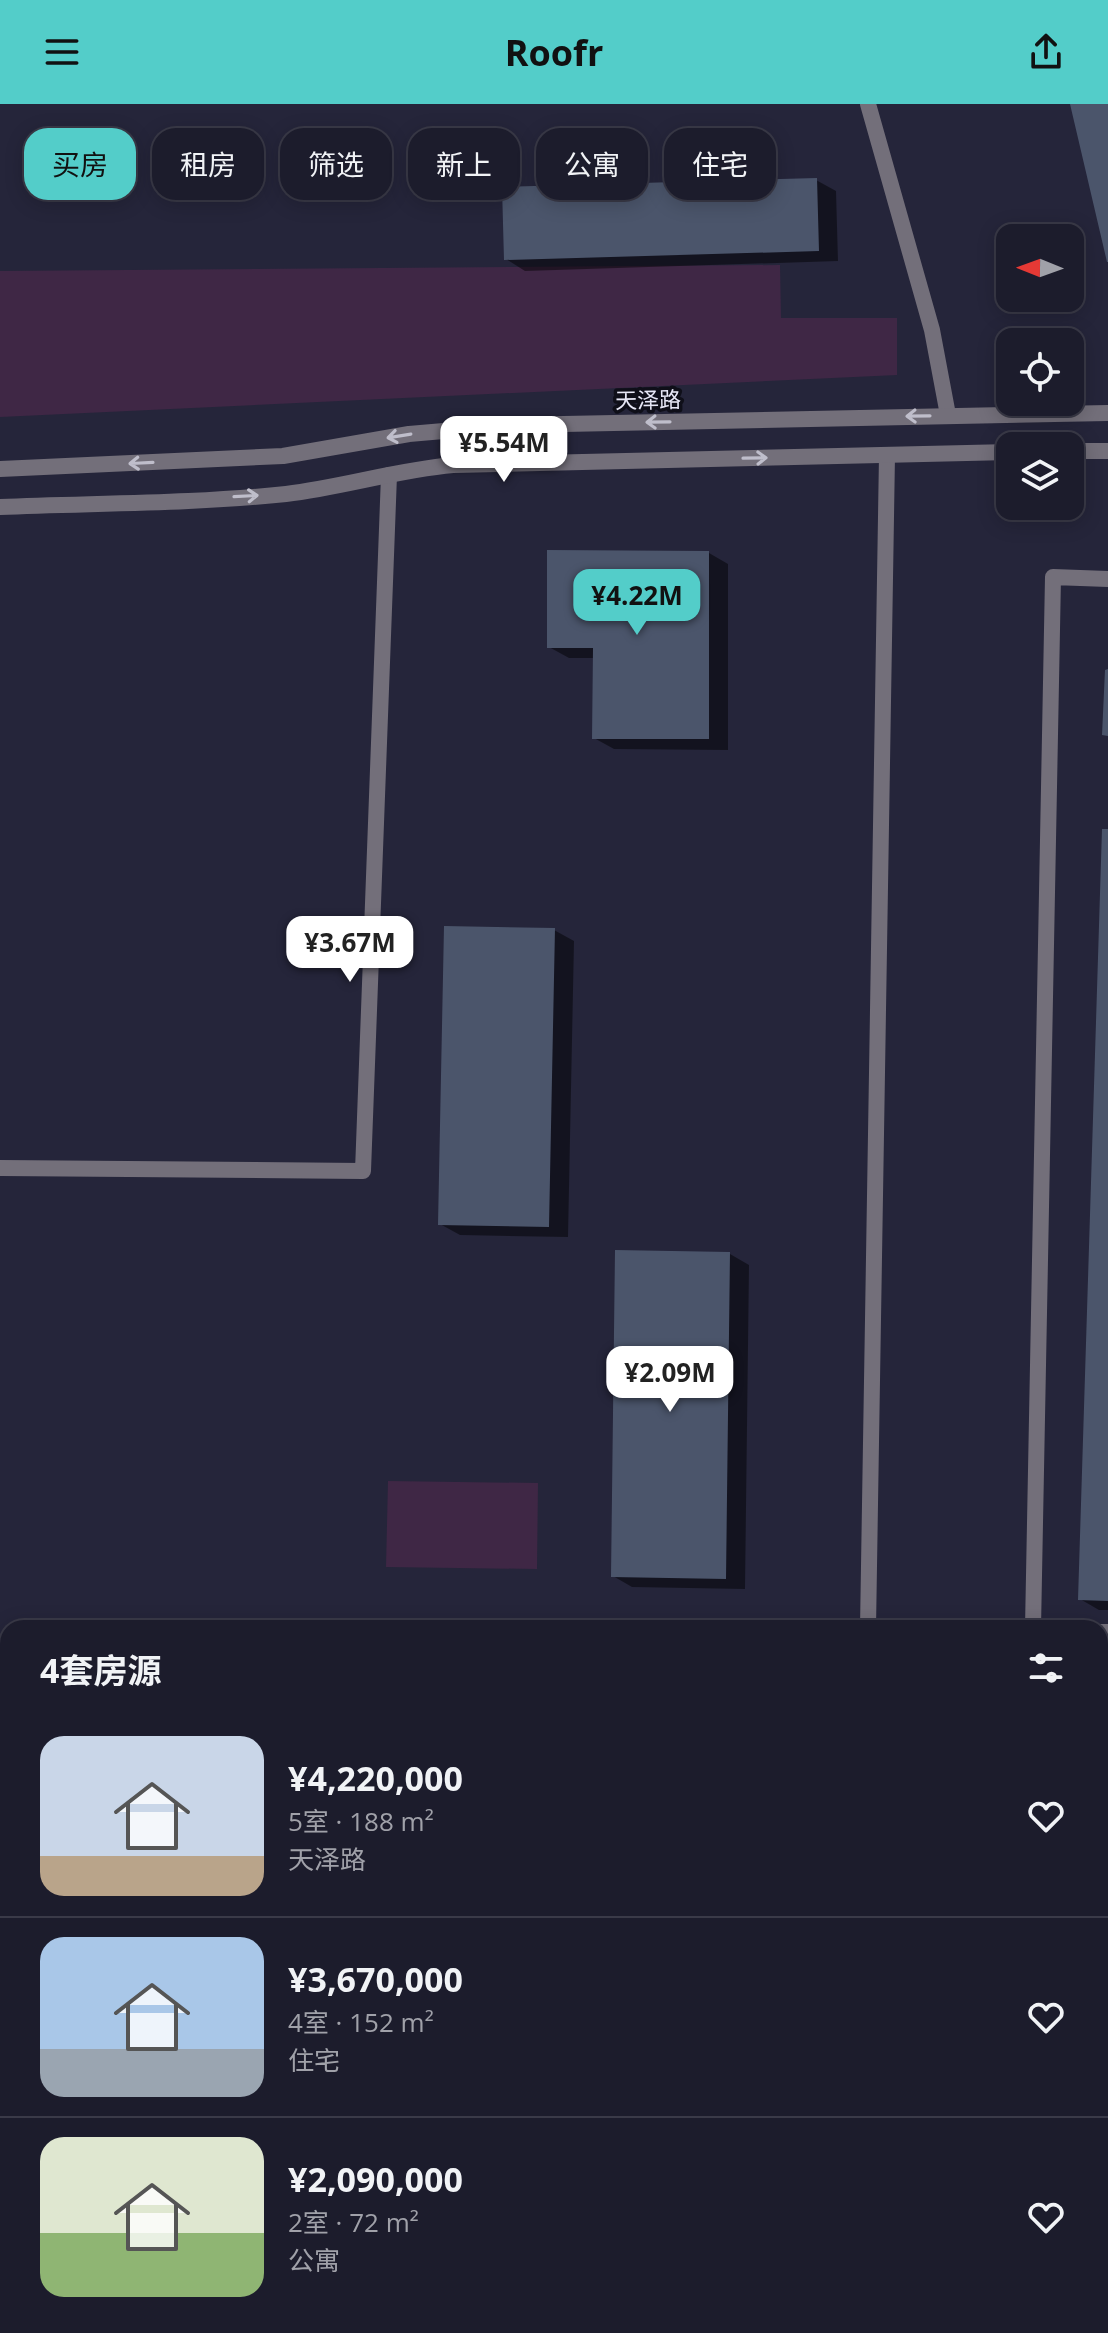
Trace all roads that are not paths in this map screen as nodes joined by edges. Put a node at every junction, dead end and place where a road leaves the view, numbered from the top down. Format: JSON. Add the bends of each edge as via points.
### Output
{"nodes":[{"id":1,"x":868,"y":104,"type":"edge"},
{"id":2,"x":1108,"y":413,"type":"edge"},
{"id":3,"x":948,"y":415,"type":"junction"},
{"id":4,"x":1084,"y":451,"type":"edge"},
{"id":5,"x":1108,"y":451,"type":"edge"},
{"id":6,"x":996,"y":452,"type":"edge"},
{"id":7,"x":887,"y":455,"type":"junction"},
{"id":8,"x":0,"y":469,"type":"edge"},
{"id":9,"x":389,"y":475,"type":"junction"},
{"id":10,"x":0,"y":507,"type":"edge"},
{"id":11,"x":1108,"y":579,"type":"edge"},
{"id":12,"x":0,"y":1168,"type":"edge"},
{"id":13,"x":868,"y":1620,"type":"edge"},
{"id":14,"x":1033,"y":1620,"type":"edge"}],
"edges":[{"from":1,"to":3,"type":"street","via":[[932,330]]},
{"from":2,"to":3,"type":"street","name":"天泽路"},
{"from":3,"to":8,"type":"street","name":"天泽路","one_way":true,"via":[[514,425],[409,434],[283,456]]},
{"from":4,"to":5,"type":"street"},
{"from":6,"to":7,"type":"street"},
{"from":9,"to":7,"type":"street","one_way":true,"via":[[453,465]]},
{"from":7,"to":13,"type":"street"},
{"from":10,"to":9,"type":"street","one_way":true,"via":[[285,494]]},
{"from":9,"to":12,"type":"street","via":[[363,1171]]},
{"from":11,"to":14,"type":"street","via":[[1053,577]]}]}
